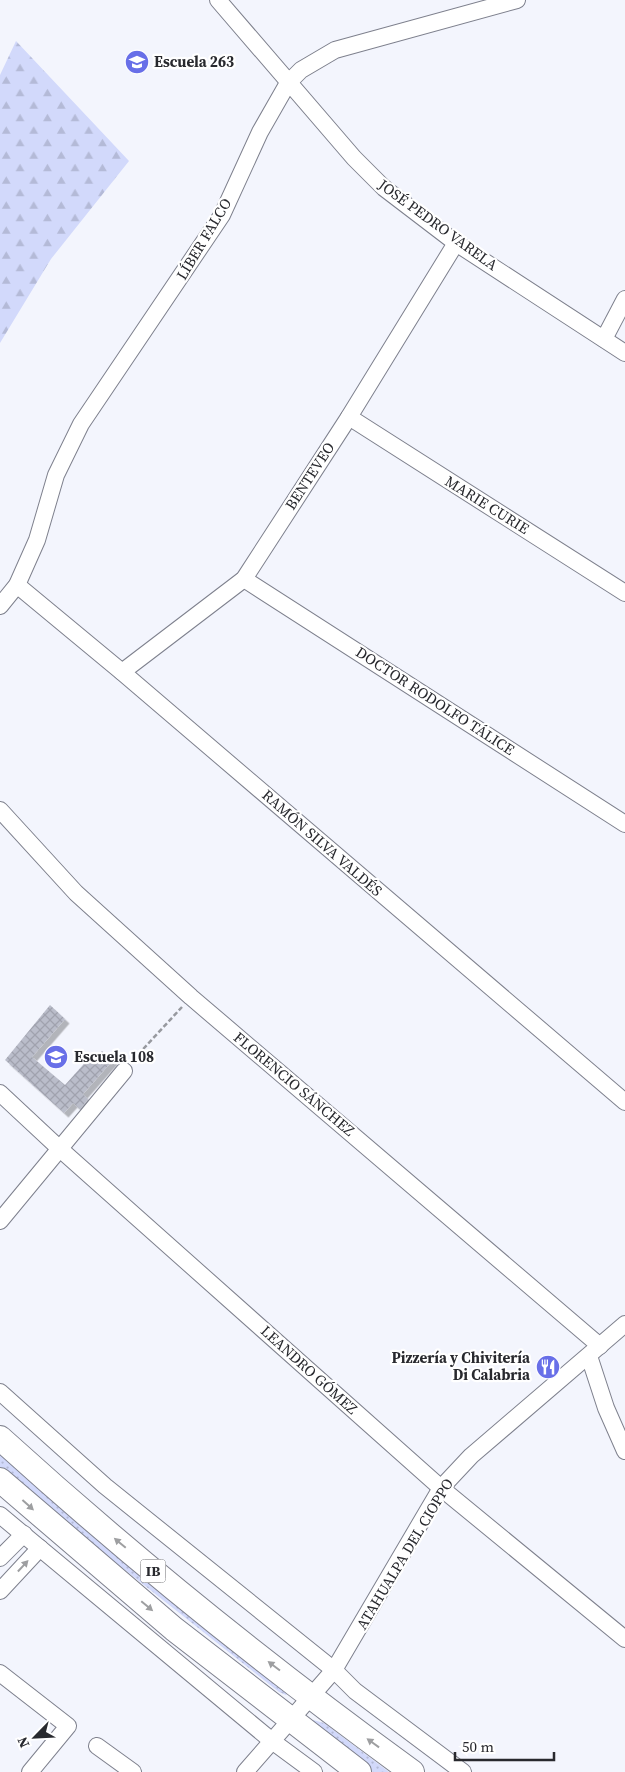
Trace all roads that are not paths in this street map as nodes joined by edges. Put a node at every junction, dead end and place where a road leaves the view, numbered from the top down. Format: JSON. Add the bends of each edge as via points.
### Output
{"nodes":[{"id":1,"x":218,"y":0,"type":"edge"},
{"id":2,"x":517,"y":0,"type":"edge"},
{"id":3,"x":288,"y":83,"type":"junction"},
{"id":4,"x":456,"y":242,"type":"junction"},
{"id":5,"x":625,"y":299,"type":"edge"},
{"id":6,"x":604,"y":339,"type":"junction"},
{"id":7,"x":625,"y":353,"type":"edge"},
{"id":8,"x":349,"y":417,"type":"junction"},
{"id":9,"x":244,"y":579,"type":"junction"},
{"id":10,"x":17,"y":585,"type":"junction"},
{"id":11,"x":625,"y":592,"type":"edge"},
{"id":12,"x":0,"y":606,"type":"edge"},
{"id":13,"x":122,"y":672,"type":"junction"},
{"id":14,"x":0,"y":810,"type":"edge"},
{"id":15,"x":625,"y":824,"type":"edge"},
{"id":16,"x":124,"y":1070,"type":"road end"},
{"id":17,"x":0,"y":1093,"type":"edge"},
{"id":18,"x":625,"y":1102,"type":"edge"},
{"id":19,"x":60,"y":1149,"type":"junction"},
{"id":20,"x":0,"y":1221,"type":"edge"},
{"id":21,"x":625,"y":1324,"type":"edge"},
{"id":22,"x":594,"y":1351,"type":"junction"},
{"id":23,"x":0,"y":1392,"type":"edge"},
{"id":24,"x":0,"y":1438,"type":"edge"},
{"id":25,"x":625,"y":1450,"type":"edge"},
{"id":26,"x":0,"y":1480,"type":"edge"},
{"id":27,"x":441,"y":1488,"type":"junction"},
{"id":28,"x":0,"y":1515,"type":"edge"},
{"id":29,"x":24,"y":1534,"type":"junction"},
{"id":30,"x":40,"y":1548,"type":"junction"},
{"id":31,"x":0,"y":1558,"type":"edge"},
{"id":32,"x":0,"y":1591,"type":"edge"},
{"id":33,"x":625,"y":1639,"type":"edge"},
{"id":34,"x":334,"y":1670,"type":"junction"},
{"id":35,"x":0,"y":1673,"type":"edge"},
{"id":36,"x":312,"y":1697,"type":"junction"},
{"id":37,"x":291,"y":1720,"type":"junction"},
{"id":38,"x":272,"y":1741,"type":"junction"},
{"id":39,"x":97,"y":1746,"type":"dead end"},
{"id":40,"x":30,"y":1772,"type":"edge"},
{"id":41,"x":134,"y":1772,"type":"edge"},
{"id":42,"x":245,"y":1772,"type":"edge"},
{"id":43,"x":314,"y":1772,"type":"edge"},
{"id":44,"x":359,"y":1772,"type":"edge"},
{"id":45,"x":412,"y":1772,"type":"edge"},
{"id":46,"x":463,"y":1772,"type":"edge"}],
"edges":[{"from":1,"to":3,"type":"street","name":"JOSÉ PEDRO VARELA"},
{"from":2,"to":3,"type":"street","name":"LÍBER FALCO","via":[[336,50],[301,70]]},
{"from":3,"to":4,"type":"street","name":"JOSÉ PEDRO VARELA","via":[[384,188]]},
{"from":3,"to":10,"type":"street","name":"LÍBER FALCO","via":[[260,132],[222,215],[81,424],[56,475],[37,540]]},
{"from":4,"to":6,"type":"street","name":"JOSÉ PEDRO VARELA"},
{"from":4,"to":8,"type":"street","name":"BENTEVEO"},
{"from":5,"to":6,"type":"street"},
{"from":6,"to":7,"type":"street","name":"JOSÉ PEDRO VARELA"},
{"from":8,"to":9,"type":"street","name":"BENTEVEO"},
{"from":8,"to":11,"type":"street","name":"MARIE CURIE"},
{"from":9,"to":13,"type":"street","name":"BENTEVEO"},
{"from":9,"to":15,"type":"street","name":"DOCTOR RODOLFO TÁLICE"},
{"from":10,"to":12,"type":"street","name":"LÍBER FALCO"},
{"from":10,"to":13,"type":"street","name":"RAMÓN SILVA VALDÉS"},
{"from":13,"to":18,"type":"street","name":"RAMÓN SILVA VALDÉS"},
{"from":14,"to":22,"type":"street","name":"FLORENCIO SÁNCHEZ","via":[[76,894]]},
{"from":16,"to":19,"type":"street"},
{"from":17,"to":19,"type":"street","name":"LEANDRO GÓMEZ"},
{"from":19,"to":20,"type":"street"},
{"from":19,"to":27,"type":"street","name":"LEANDRO GÓMEZ"},
{"from":21,"to":22,"type":"street","name":"ATAHUALPA DEL CIOPPO"},
{"from":22,"to":25,"type":"street","via":[[606,1408]]},
{"from":22,"to":27,"type":"street","name":"ATAHUALPA DEL CIOPPO","via":[[471,1456]]},
{"from":23,"to":34,"type":"street","via":[[105,1486]]},
{"from":36,"to":24,"type":"highway","number":"IB","one_way":true,"via":[[117,1541]]},
{"from":26,"to":37,"type":"highway","number":"IB","one_way":true,"via":[[174,1629]]},
{"from":27,"to":33,"type":"street","name":"LEANDRO GÓMEZ"},
{"from":27,"to":34,"type":"street","name":"ATAHUALPA DEL CIOPPO"},
{"from":28,"to":29,"type":"street"},
{"from":29,"to":30,"type":"street"},
{"from":29,"to":31,"type":"street"},
{"from":32,"to":30,"type":"street","one_way":true},
{"from":30,"to":38,"type":"street"},
{"from":34,"to":36,"type":"street","name":"ATAHUALPA DEL CIOPPO"},
{"from":34,"to":46,"type":"street","via":[[355,1691]]},
{"from":35,"to":40,"type":"street","via":[[68,1726]]},
{"from":36,"to":37,"type":"street","name":"ATAHUALPA DEL CIOPPO"},
{"from":45,"to":36,"type":"highway","number":"IB","one_way":true},
{"from":37,"to":38,"type":"street","name":"ATAHUALPA DEL CIOPPO"},
{"from":37,"to":44,"type":"highway","number":"IB"},
{"from":38,"to":42,"type":"street","name":"ATAHUALPA DEL CIOPPO"},
{"from":38,"to":43,"type":"street"},
{"from":39,"to":41,"type":"street"}]}
